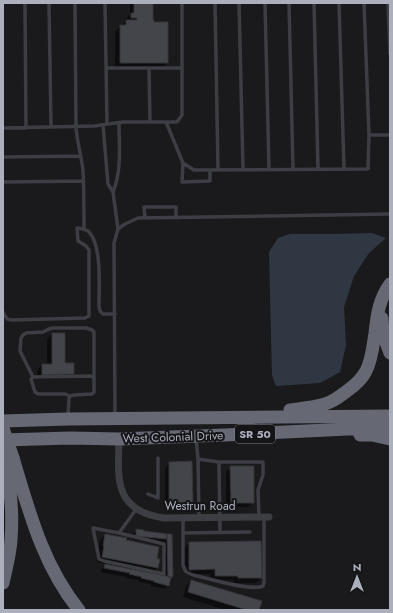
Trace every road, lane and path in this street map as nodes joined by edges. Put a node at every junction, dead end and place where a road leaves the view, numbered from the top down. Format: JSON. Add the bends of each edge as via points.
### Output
{"nodes":[{"id":1,"x":25,"y":3,"type":"edge"},
{"id":2,"x":49,"y":3,"type":"edge"},
{"id":3,"x":75,"y":3,"type":"edge"},
{"id":4,"x":105,"y":3,"type":"edge"},
{"id":5,"x":182,"y":3,"type":"edge"},
{"id":6,"x":215,"y":3,"type":"edge"},
{"id":7,"x":240,"y":3,"type":"edge"},
{"id":8,"x":266,"y":3,"type":"edge"},
{"id":9,"x":289,"y":3,"type":"edge"},
{"id":10,"x":314,"y":3,"type":"edge"},
{"id":11,"x":339,"y":3,"type":"edge"},
{"id":12,"x":364,"y":3,"type":"edge"},
{"id":13,"x":388,"y":3,"type":"edge"},
{"id":14,"x":390,"y":54,"type":"edge"},
{"id":15,"x":106,"y":68,"type":"junction"},
{"id":16,"x":149,"y":68,"type":"junction"},
{"id":17,"x":182,"y":68,"type":"junction"},
{"id":18,"x":150,"y":122,"type":"junction"},
{"id":19,"x":166,"y":122,"type":"junction"},
{"id":20,"x":119,"y":123,"type":"junction"},
{"id":21,"x":105,"y":125,"type":"junction"},
{"id":22,"x":50,"y":127,"type":"junction"},
{"id":23,"x":76,"y":127,"type":"junction"},
{"id":24,"x":3,"y":128,"type":"edge"},
{"id":25,"x":26,"y":128,"type":"junction"},
{"id":26,"x":369,"y":135,"type":"junction"},
{"id":27,"x":390,"y":135,"type":"edge"},
{"id":28,"x":81,"y":156,"type":"junction"},
{"id":29,"x":3,"y":157,"type":"edge"},
{"id":30,"x":183,"y":163,"type":"junction"},
{"id":31,"x":269,"y":169,"type":"junction"},
{"id":32,"x":293,"y":169,"type":"junction"},
{"id":33,"x":318,"y":169,"type":"junction"},
{"id":34,"x":344,"y":169,"type":"junction"},
{"id":35,"x":210,"y":170,"type":"junction"},
{"id":36,"x":218,"y":170,"type":"junction"},
{"id":37,"x":243,"y":170,"type":"junction"},
{"id":38,"x":83,"y":181,"type":"junction"},
{"id":39,"x":3,"y":182,"type":"edge"},
{"id":40,"x":113,"y":192,"type":"junction"},
{"id":41,"x":390,"y":214,"type":"edge"},
{"id":42,"x":145,"y":218,"type":"junction"},
{"id":43,"x":176,"y":218,"type":"junction"},
{"id":44,"x":84,"y":229,"type":"junction"},
{"id":45,"x":118,"y":229,"type":"junction"},
{"id":46,"x":390,"y":284,"type":"edge"},
{"id":47,"x":390,"y":293,"type":"edge"},
{"id":48,"x":3,"y":312,"type":"edge"},
{"id":49,"x":115,"y":314,"type":"junction"},
{"id":50,"x":390,"y":353,"type":"edge"},
{"id":51,"x":33,"y":377,"type":"junction"},
{"id":52,"x":94,"y":378,"type":"junction"},
{"id":53,"x":70,"y":396,"type":"junction"},
{"id":54,"x":390,"y":416,"type":"edge"},
{"id":55,"x":115,"y":418,"type":"junction"},
{"id":56,"x":185,"y":418,"type":"junction"},
{"id":57,"x":68,"y":419,"type":"junction"},
{"id":58,"x":3,"y":421,"type":"edge"},
{"id":59,"x":390,"y":426,"type":"edge"},
{"id":60,"x":3,"y":428,"type":"edge"},
{"id":61,"x":225,"y":435,"type":"junction"},
{"id":62,"x":196,"y":436,"type":"junction"},
{"id":63,"x":70,"y":438,"type":"junction"},
{"id":64,"x":119,"y":439,"type":"junction"},
{"id":65,"x":390,"y":439,"type":"edge"},
{"id":66,"x":3,"y":440,"type":"edge"},
{"id":67,"x":6,"y":456,"type":"edge"},
{"id":68,"x":158,"y":458,"type":"dead end"},
{"id":69,"x":198,"y":459,"type":"junction"},
{"id":70,"x":219,"y":462,"type":"junction"},
{"id":71,"x":148,"y":494,"type":"dead end"},
{"id":72,"x":137,"y":508,"type":"junction"},
{"id":73,"x":184,"y":517,"type":"junction"},
{"id":74,"x":198,"y":517,"type":"junction"},
{"id":75,"x":220,"y":517,"type":"junction"},
{"id":76,"x":264,"y":517,"type":"junction"},
{"id":77,"x":220,"y":532,"type":"junction"},
{"id":78,"x":250,"y":532,"type":"dead end"},
{"id":79,"x":119,"y":533,"type":"junction"},
{"id":80,"x":183,"y":533,"type":"junction"},
{"id":81,"x":3,"y":583,"type":"edge"},
{"id":82,"x":79,"y":610,"type":"edge"}],
"edges":[{"from":1,"to":25,"type":"lane"},
{"from":2,"to":22,"type":"lane"},
{"from":3,"to":23,"type":"lane"},
{"from":4,"to":15,"type":"lane"},
{"from":5,"to":17,"type":"lane"},
{"from":6,"to":36,"type":"lane"},
{"from":7,"to":37,"type":"lane"},
{"from":8,"to":31,"type":"lane"},
{"from":9,"to":32,"type":"lane"},
{"from":10,"to":33,"type":"lane"},
{"from":11,"to":34,"type":"lane"},
{"from":12,"to":26,"type":"lane"},
{"from":13,"to":14,"type":"lane"},
{"from":15,"to":16,"type":"lane"},
{"from":15,"to":21,"type":"lane"},
{"from":16,"to":17,"type":"lane"},
{"from":16,"to":18,"type":"lane"},
{"from":17,"to":19,"type":"lane","via":[[182,115],[177,122]]},
{"from":18,"to":19,"type":"lane"},
{"from":18,"to":20,"type":"lane"},
{"from":19,"to":30,"type":"lane"},
{"from":20,"to":21,"type":"lane"},
{"from":20,"to":40,"type":"lane","via":[[119,170]]},
{"from":21,"to":23,"type":"lane"},
{"from":21,"to":40,"type":"lane","via":[[108,184]]},
{"from":22,"to":23,"type":"lane"},
{"from":22,"to":25,"type":"lane"},
{"from":23,"to":28,"type":"lane"},
{"from":24,"to":25,"type":"lane"},
{"from":26,"to":27,"type":"lane"},
{"from":26,"to":34,"type":"lane","via":[[368,169]]},
{"from":28,"to":29,"type":"lane"},
{"from":28,"to":38,"type":"lane"},
{"from":30,"to":35,"type":"lane","via":[[194,170]]},
{"from":30,"to":35,"type":"lane","via":[[182,182],[210,181]]},
{"from":31,"to":32,"type":"lane"},
{"from":31,"to":37,"type":"lane"},
{"from":32,"to":33,"type":"lane"},
{"from":33,"to":34,"type":"lane"},
{"from":35,"to":36,"type":"lane"},
{"from":36,"to":37,"type":"lane"},
{"from":38,"to":39,"type":"lane"},
{"from":38,"to":44,"type":"lane"},
{"from":40,"to":45,"type":"lane"},
{"from":41,"to":43,"type":"lane"},
{"from":42,"to":43,"type":"lane"},
{"from":42,"to":43,"type":"lane","via":[[144,207],[176,207]]},
{"from":42,"to":45,"type":"lane","via":[[138,218]]},
{"from":44,"to":48,"type":"lane","via":[[77,228],[77,238],[89,250],[89,316],[11,320],[7,319]]},
{"from":44,"to":49,"type":"lane","via":[[94,238],[98,251],[99,309],[103,314]]},
{"from":45,"to":49,"type":"lane","via":[[114,243]]},
{"from":46,"to":56,"type":"highway","via":[[378,308],[371,358],[366,371],[360,380],[334,400],[312,407],[289,410]]},
{"from":47,"to":50,"type":"highway","via":[[382,318],[383,334]]},
{"from":49,"to":55,"type":"lane"},
{"from":51,"to":52,"type":"lane"},
{"from":51,"to":52,"type":"lane","via":[[20,351],[23,335],[52,328],[86,328],[94,332]]},
{"from":51,"to":53,"type":"lane","via":[[33,386],[38,394]]},
{"from":52,"to":53,"type":"lane","via":[[92,394]]},
{"from":53,"to":57,"type":"lane"},
{"from":54,"to":56,"type":"highway","name":"West Colonial Drive","number":"SR 50"},
{"from":55,"to":56,"type":"highway","name":"West Colonial Drive","number":"SR 50"},
{"from":55,"to":57,"type":"highway","name":"West Colonial Drive","number":"SR 50"},
{"from":55,"to":63,"type":"highway","via":[[100,432]]},
{"from":56,"to":64,"type":"highway","via":[[134,424],[126,428]]},
{"from":57,"to":58,"type":"highway","name":"West Colonial Drive","number":"SR 50"},
{"from":59,"to":61,"type":"highway","name":"West Colonial Drive","number":"SR 50"},
{"from":60,"to":67,"type":"highway","bridge":true},
{"from":61,"to":62,"type":"highway","name":"West Colonial Drive","number":"SR 50"},
{"from":61,"to":65,"type":"highway","via":[[268,439],[372,435]]},
{"from":62,"to":64,"type":"highway","name":"West Colonial Drive","number":"SR 50"},
{"from":62,"to":69,"type":"lane"},
{"from":63,"to":64,"type":"highway","name":"West Colonial Drive","number":"SR 50"},
{"from":63,"to":66,"type":"highway","name":"West Colonial Drive","number":"SR 50"},
{"from":64,"to":72,"type":"street","name":"Westrun Road","via":[[120,484],[123,493]]},
{"from":67,"to":81,"type":"highway","via":[[11,540]]},
{"from":67,"to":82,"type":"highway","via":[[54,573]]},
{"from":68,"to":71,"type":"lane","via":[[158,498]]},
{"from":69,"to":70,"type":"lane"},
{"from":69,"to":74,"type":"lane"},
{"from":70,"to":75,"type":"lane"},
{"from":70,"to":76,"type":"lane","via":[[263,462],[263,476],[258,490]]},
{"from":72,"to":73,"type":"street","name":"Westrun Road","via":[[152,516]]},
{"from":72,"to":79,"type":"lane"},
{"from":73,"to":74,"type":"street","name":"Westrun Road"},
{"from":73,"to":80,"type":"lane"},
{"from":74,"to":75,"type":"street","name":"Westrun Road"},
{"from":75,"to":76,"type":"street","name":"Westrun Road"},
{"from":75,"to":77,"type":"lane"},
{"from":76,"to":80,"type":"lane","via":[[264,582],[260,588],[186,572],[183,565]]},
{"from":77,"to":78,"type":"lane"},
{"from":77,"to":80,"type":"lane"},
{"from":79,"to":79,"type":"lane","via":[[93,528],[99,559],[164,574],[164,544]]}]}
